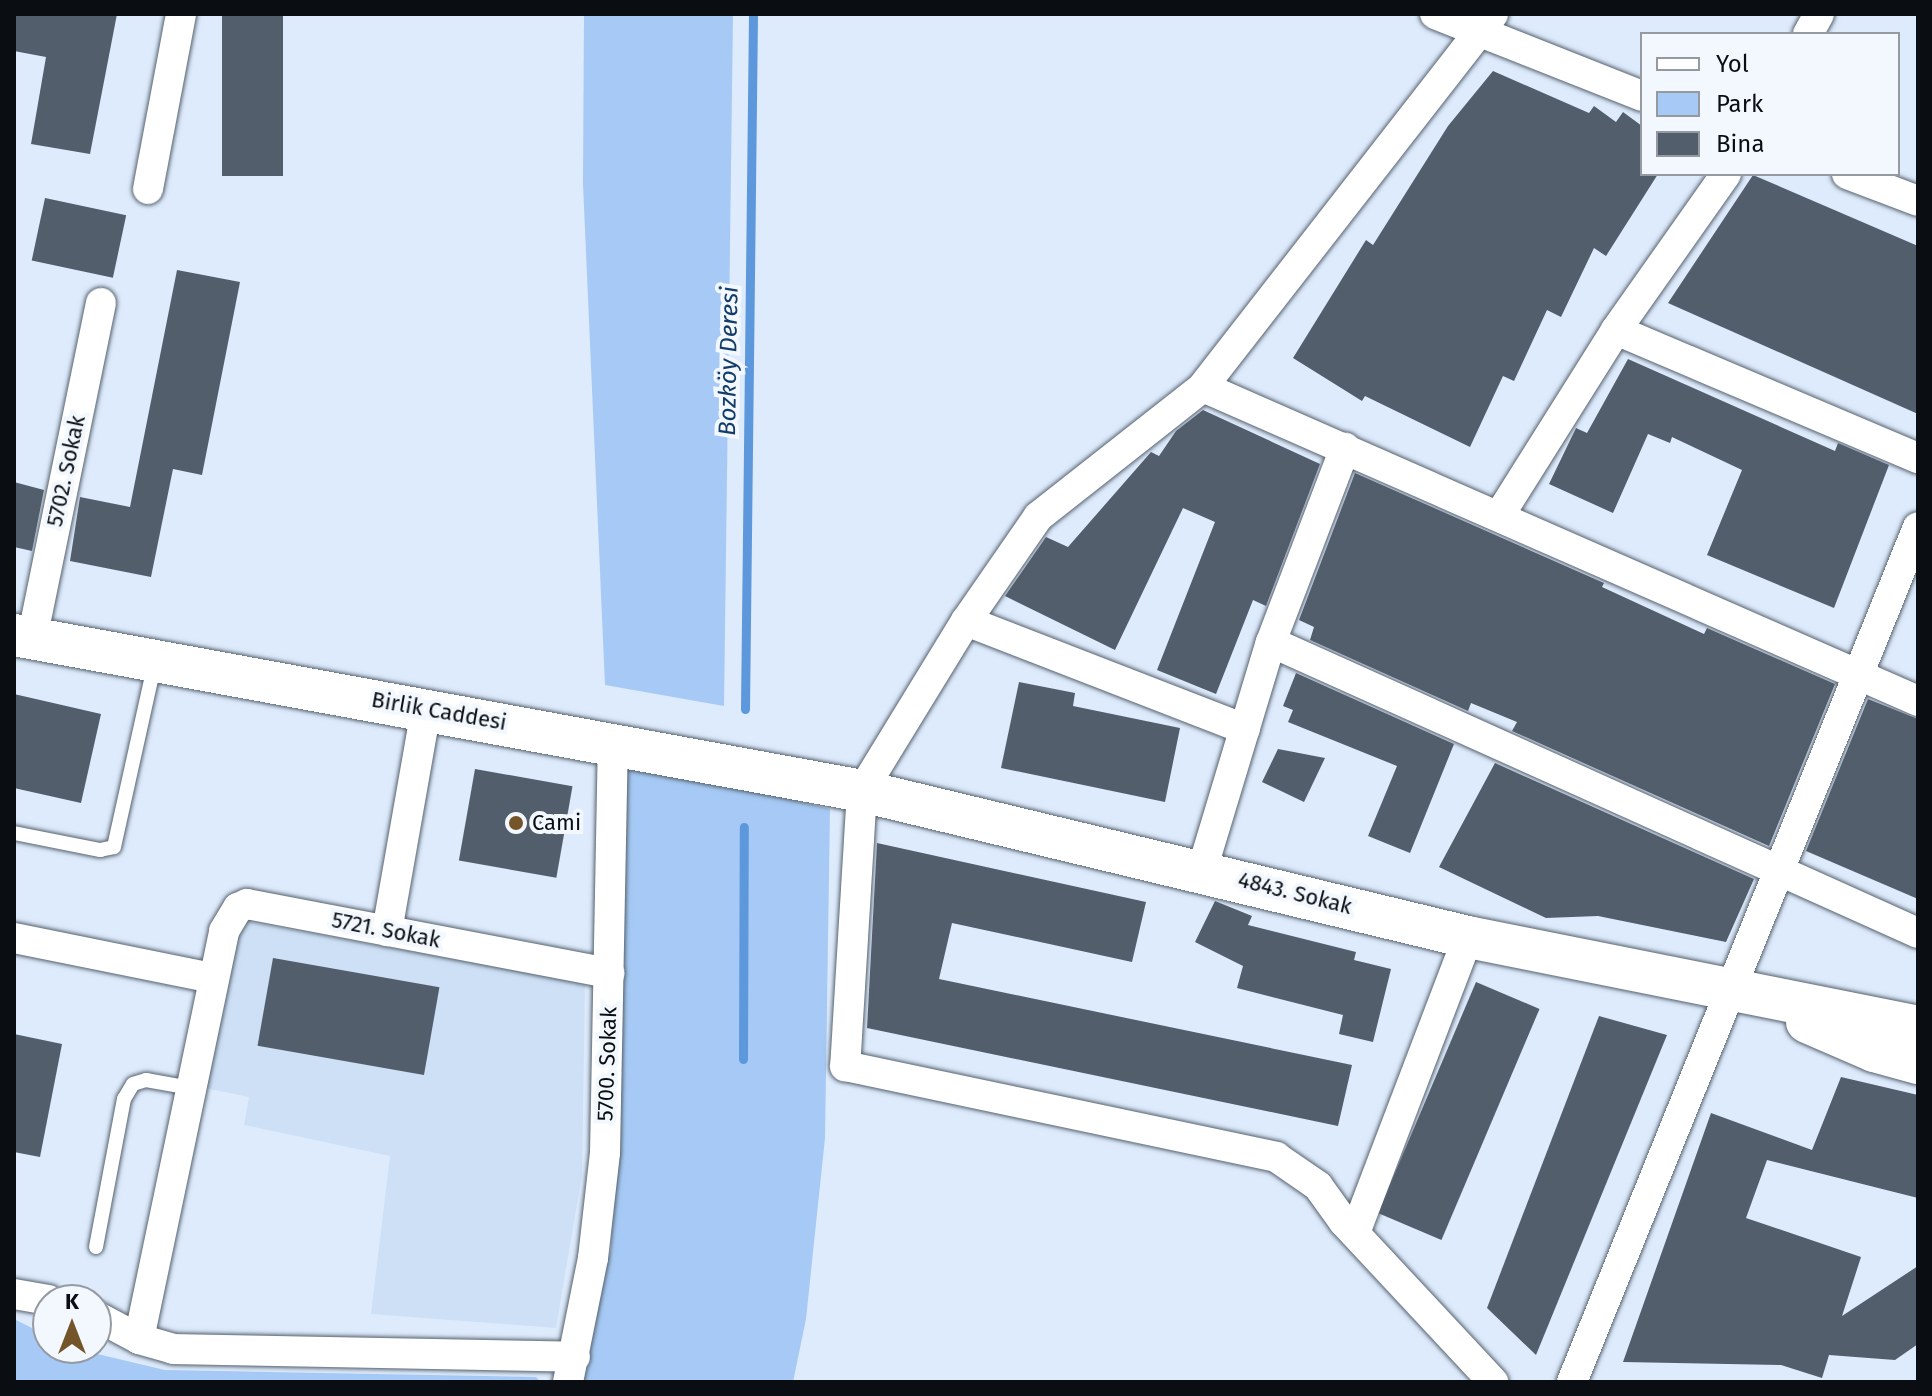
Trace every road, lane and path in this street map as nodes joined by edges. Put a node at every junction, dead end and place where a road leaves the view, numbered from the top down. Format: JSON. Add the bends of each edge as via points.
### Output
{"nodes":[{"id":1,"x":181,"y":14,"type":"edge"},
{"id":2,"x":1435,"y":14,"type":"edge"},
{"id":3,"x":1819,"y":14,"type":"edge"},
{"id":4,"x":1486,"y":24,"type":"edge"},
{"id":5,"x":1809,"y":32,"type":"edge"},
{"id":6,"x":1640,"y":95,"type":"edge"},
{"id":7,"x":1725,"y":176,"type":"edge"},
{"id":8,"x":1852,"y":176,"type":"edge"},
{"id":9,"x":148,"y":189,"type":"dead end"},
{"id":10,"x":1918,"y":201,"type":"edge"},
{"id":11,"x":101,"y":303,"type":"dead end"},
{"id":12,"x":1616,"y":330,"type":"junction"},
{"id":13,"x":1203,"y":387,"type":"junction"},
{"id":14,"x":1345,"y":448,"type":"junction"},
{"id":15,"x":1918,"y":458,"type":"edge"},
{"id":16,"x":1499,"y":516,"type":"junction"},
{"id":17,"x":1918,"y":527,"type":"edge"},
{"id":18,"x":966,"y":621,"type":"junction"},
{"id":19,"x":23,"y":637,"type":"edge"},
{"id":20,"x":1271,"y":642,"type":"junction"},
{"id":21,"x":155,"y":661,"type":"junction"},
{"id":22,"x":1858,"y":673,"type":"junction"},
{"id":23,"x":1918,"y":701,"type":"edge"},
{"id":24,"x":426,"y":709,"type":"junction"},
{"id":25,"x":1245,"y":729,"type":"junction"},
{"id":26,"x":613,"y":742,"type":"junction"},
{"id":27,"x":862,"y":791,"type":"junction"},
{"id":28,"x":14,"y":833,"type":"edge"},
{"id":29,"x":1202,"y":870,"type":"junction"},
{"id":30,"x":1779,"y":875,"type":"junction"},
{"id":31,"x":387,"y":931,"type":"junction"},
{"id":32,"x":1918,"y":933,"type":"edge"},
{"id":33,"x":1468,"y":937,"type":"junction"},
{"id":34,"x":14,"y":938,"type":"edge"},
{"id":35,"x":610,"y":973,"type":"junction"},
{"id":36,"x":213,"y":978,"type":"junction"},
{"id":37,"x":1729,"y":987,"type":"junction"},
{"id":38,"x":1918,"y":1027,"type":"edge"},
{"id":39,"x":1918,"y":1063,"type":"edge"},
{"id":40,"x":191,"y":1088,"type":"junction"},
{"id":41,"x":1355,"y":1233,"type":"junction"},
{"id":42,"x":96,"y":1247,"type":"dead end"},
{"id":43,"x":112,"y":1325,"type":"edge"},
{"id":44,"x":139,"y":1339,"type":"junction"},
{"id":45,"x":572,"y":1370,"type":"edge"},
{"id":46,"x":1493,"y":1382,"type":"edge"},
{"id":47,"x":1572,"y":1382,"type":"edge"}],
"edges":[{"from":1,"to":9,"type":"street"},
{"from":2,"to":4,"type":"street"},
{"from":3,"to":5,"type":"street"},
{"from":4,"to":6,"type":"street"},
{"from":4,"to":13,"type":"street"},
{"from":7,"to":12,"type":"street"},
{"from":8,"to":10,"type":"street"},
{"from":11,"to":19,"type":"street","name":"5702. Sokak"},
{"from":12,"to":15,"type":"street"},
{"from":12,"to":16,"type":"street"},
{"from":13,"to":14,"type":"street"},
{"from":13,"to":18,"type":"street","via":[[1038,517]]},
{"from":14,"to":16,"type":"street"},
{"from":14,"to":20,"type":"street"},
{"from":16,"to":22,"type":"street"},
{"from":17,"to":22,"type":"street"},
{"from":18,"to":25,"type":"street"},
{"from":18,"to":27,"type":"street"},
{"from":19,"to":21,"type":"street","name":"Birlik Caddesi"},
{"from":20,"to":25,"type":"street"},
{"from":20,"to":30,"type":"street"},
{"from":21,"to":24,"type":"street","name":"Birlik Caddesi"},
{"from":21,"to":28,"type":"lane","via":[[114,847],[100,850]]},
{"from":22,"to":23,"type":"street"},
{"from":22,"to":30,"type":"street"},
{"from":24,"to":26,"type":"street","name":"Birlik Caddesi"},
{"from":24,"to":31,"type":"street"},
{"from":25,"to":29,"type":"street"},
{"from":26,"to":27,"type":"street","name":"Birlik Caddesi"},
{"from":26,"to":35,"type":"street","name":"5700. Sokak"},
{"from":27,"to":29,"type":"street","name":"4843. Sokak"},
{"from":27,"to":41,"type":"street","via":[[845,1066],[1276,1157],[1318,1186]]},
{"from":29,"to":33,"type":"street","name":"4843. Sokak"},
{"from":30,"to":32,"type":"street"},
{"from":30,"to":37,"type":"street"},
{"from":31,"to":35,"type":"street","name":"5721. Sokak"},
{"from":31,"to":36,"type":"street","name":"5721. Sokak","via":[[247,904],[230,917]]},
{"from":33,"to":37,"type":"street","name":"4843. Sokak"},
{"from":33,"to":41,"type":"street"},
{"from":34,"to":36,"type":"street"},
{"from":35,"to":45,"type":"street","name":"5700. Sokak","via":[[605,1153]]},
{"from":36,"to":40,"type":"street","name":"5721. Sokak"},
{"from":37,"to":38,"type":"street"},
{"from":37,"to":39,"type":"street","via":[[1874,1051]]},
{"from":37,"to":47,"type":"street"},
{"from":40,"to":42,"type":"lane","via":[[146,1080],[129,1091]]},
{"from":40,"to":44,"type":"street","name":"5721. Sokak"},
{"from":41,"to":46,"type":"street"},
{"from":43,"to":44,"type":"street"},
{"from":44,"to":45,"type":"street","via":[[173,1349]]}]}
